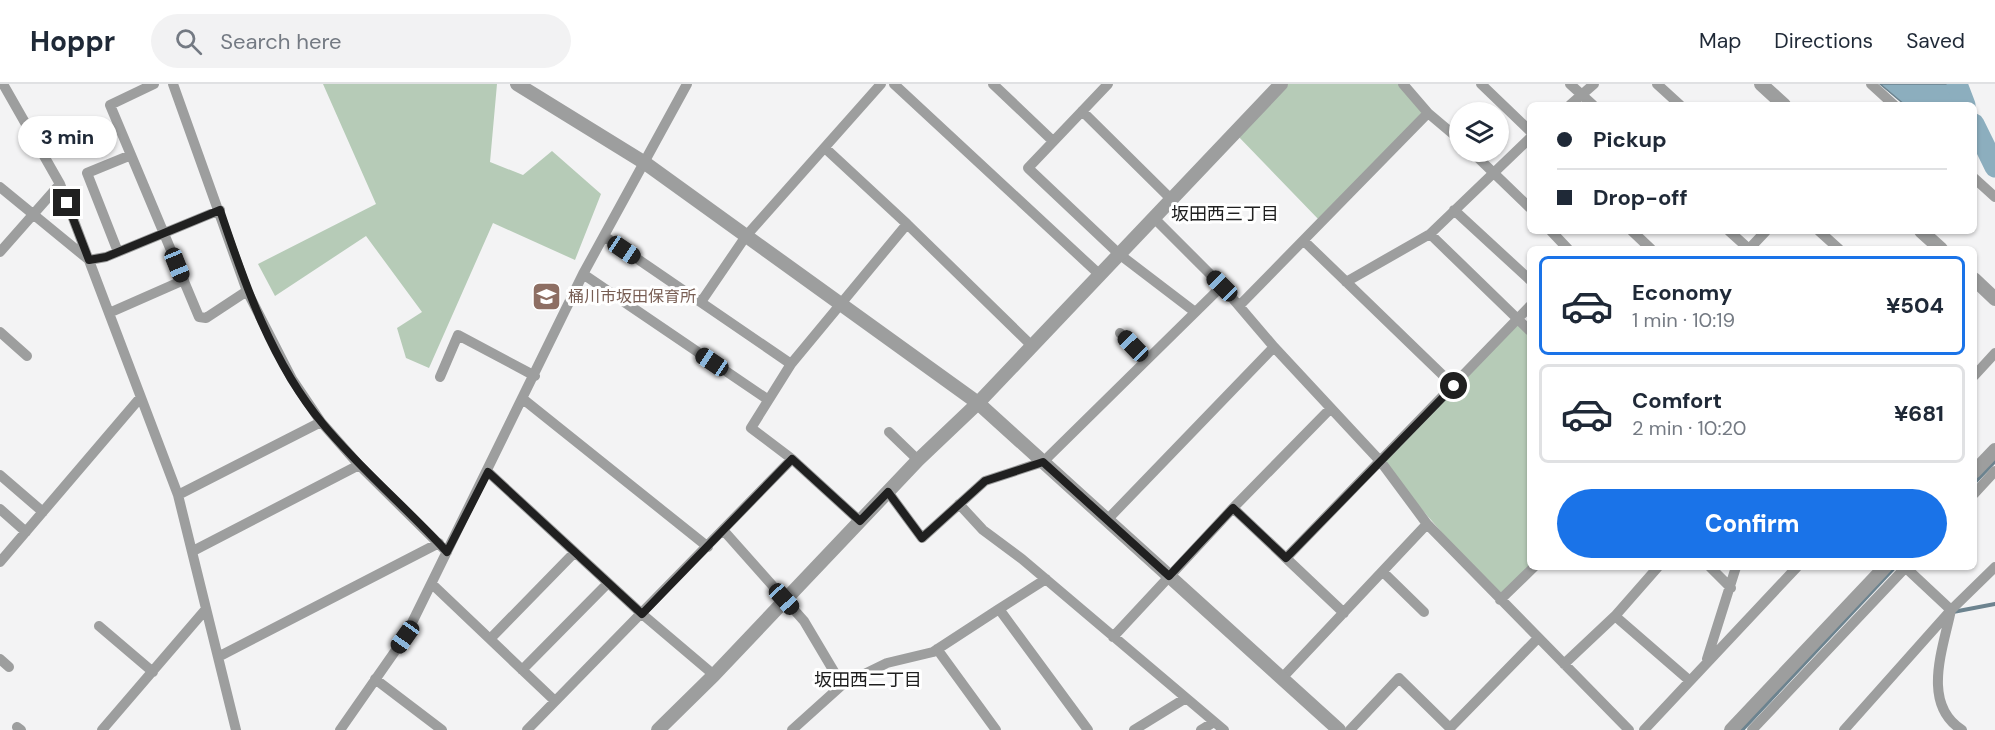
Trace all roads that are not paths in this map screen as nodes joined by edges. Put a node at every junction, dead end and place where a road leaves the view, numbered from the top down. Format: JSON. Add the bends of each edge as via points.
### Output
{"nodes":[{"id":1,"x":3,"y":84,"type":"edge"},
{"id":2,"x":154,"y":84,"type":"edge"},
{"id":3,"x":173,"y":84,"type":"edge"},
{"id":4,"x":517,"y":84,"type":"edge"},
{"id":5,"x":687,"y":84,"type":"edge"},
{"id":6,"x":881,"y":84,"type":"edge"},
{"id":7,"x":894,"y":84,"type":"edge"},
{"id":8,"x":993,"y":84,"type":"edge"},
{"id":9,"x":1108,"y":84,"type":"edge"},
{"id":10,"x":1281,"y":84,"type":"edge"},
{"id":11,"x":1403,"y":84,"type":"edge"},
{"id":12,"x":1481,"y":84,"type":"edge"},
{"id":13,"x":1570,"y":84,"type":"edge"},
{"id":14,"x":1594,"y":84,"type":"edge"},
{"id":15,"x":1656,"y":84,"type":"edge"},
{"id":16,"x":1761,"y":84,"type":"edge"},
{"id":17,"x":1871,"y":84,"type":"edge"},
{"id":18,"x":1582,"y":95,"type":"junction"},
{"id":19,"x":1574,"y":102,"type":"edge"},
{"id":20,"x":1590,"y":102,"type":"edge"},
{"id":21,"x":1677,"y":102,"type":"edge"},
{"id":22,"x":1781,"y":102,"type":"edge"},
{"id":23,"x":1891,"y":102,"type":"edge"},
{"id":24,"x":1082,"y":111,"type":"junction"},
{"id":25,"x":1428,"y":113,"type":"junction"},
{"id":26,"x":1527,"y":128,"type":"edge"},
{"id":27,"x":1449,"y":131,"type":"edge"},
{"id":28,"x":1053,"y":141,"type":"junction"},
{"id":29,"x":1527,"y":144,"type":"edge"},
{"id":30,"x":825,"y":148,"type":"junction"},
{"id":31,"x":132,"y":154,"type":"junction"},
{"id":32,"x":1484,"y":162,"type":"edge"},
{"id":33,"x":645,"y":163,"type":"junction"},
{"id":34,"x":1494,"y":170,"type":"junction"},
{"id":35,"x":1977,"y":181,"type":"edge"},
{"id":36,"x":60,"y":184,"type":"junction"},
{"id":37,"x":0,"y":187,"type":"edge"},
{"id":38,"x":1995,"y":197,"type":"edge"},
{"id":39,"x":1171,"y":199,"type":"junction"},
{"id":40,"x":1527,"y":205,"type":"edge"},
{"id":41,"x":220,"y":210,"type":"junction"},
{"id":42,"x":1454,"y":210,"type":"junction"},
{"id":43,"x":32,"y":214,"type":"junction"},
{"id":44,"x":1154,"y":218,"type":"junction"},
{"id":45,"x":907,"y":224,"type":"junction"},
{"id":46,"x":165,"y":233,"type":"junction"},
{"id":47,"x":1430,"y":234,"type":"junction"},
{"id":48,"x":1554,"y":234,"type":"edge"},
{"id":49,"x":1635,"y":234,"type":"edge"},
{"id":50,"x":1732,"y":234,"type":"edge"},
{"id":51,"x":1763,"y":234,"type":"edge"},
{"id":52,"x":1823,"y":234,"type":"edge"},
{"id":53,"x":1924,"y":234,"type":"edge"},
{"id":54,"x":604,"y":236,"type":"junction"},
{"id":55,"x":746,"y":236,"type":"junction"},
{"id":56,"x":1304,"y":241,"type":"junction"},
{"id":57,"x":1565,"y":246,"type":"edge"},
{"id":58,"x":1648,"y":246,"type":"edge"},
{"id":59,"x":1746,"y":246,"type":"edge"},
{"id":60,"x":1752,"y":246,"type":"edge"},
{"id":61,"x":1836,"y":246,"type":"edge"},
{"id":62,"x":1938,"y":246,"type":"edge"},
{"id":63,"x":0,"y":252,"type":"edge"},
{"id":64,"x":118,"y":252,"type":"junction"},
{"id":65,"x":1119,"y":254,"type":"junction"},
{"id":66,"x":89,"y":260,"type":"junction"},
{"id":67,"x":584,"y":274,"type":"junction"},
{"id":68,"x":1100,"y":274,"type":"junction"},
{"id":69,"x":1527,"y":277,"type":"edge"},
{"id":70,"x":184,"y":280,"type":"junction"},
{"id":71,"x":1346,"y":282,"type":"junction"},
{"id":72,"x":1977,"y":282,"type":"edge"},
{"id":73,"x":1222,"y":286,"type":"junction"},
{"id":74,"x":247,"y":291,"type":"junction"},
{"id":75,"x":1995,"y":298,"type":"edge"},
{"id":76,"x":700,"y":302,"type":"junction"},
{"id":77,"x":841,"y":304,"type":"junction"},
{"id":78,"x":1239,"y":306,"type":"junction"},
{"id":79,"x":1527,"y":309,"type":"edge"},
{"id":80,"x":1195,"y":312,"type":"junction"},
{"id":81,"x":109,"y":313,"type":"junction"},
{"id":82,"x":1517,"y":319,"type":"junction"},
{"id":83,"x":1527,"y":328,"type":"edge"},
{"id":84,"x":0,"y":332,"type":"edge"},
{"id":85,"x":1120,"y":333,"type":"dead end"},
{"id":86,"x":1032,"y":346,"type":"junction"},
{"id":87,"x":1275,"y":347,"type":"junction"},
{"id":88,"x":1995,"y":353,"type":"edge"},
{"id":89,"x":27,"y":356,"type":"dead end"},
{"id":90,"x":1146,"y":360,"type":"junction"},
{"id":91,"x":791,"y":364,"type":"junction"},
{"id":92,"x":1977,"y":372,"type":"edge"},
{"id":93,"x":535,"y":375,"type":"junction"},
{"id":94,"x":441,"y":377,"type":"dead end"},
{"id":95,"x":1454,"y":386,"type":"junction"},
{"id":96,"x":140,"y":398,"type":"junction"},
{"id":97,"x":523,"y":399,"type":"junction"},
{"id":98,"x":767,"y":399,"type":"junction"},
{"id":99,"x":978,"y":403,"type":"junction"},
{"id":100,"x":1331,"y":408,"type":"junction"},
{"id":101,"x":321,"y":422,"type":"junction"},
{"id":102,"x":889,"y":432,"type":"dead end"},
{"id":103,"x":1995,"y":450,"type":"edge"},
{"id":104,"x":792,"y":459,"type":"junction"},
{"id":105,"x":918,"y":460,"type":"junction"},
{"id":106,"x":1043,"y":462,"type":"junction"},
{"id":107,"x":1381,"y":462,"type":"junction"},
{"id":108,"x":359,"y":465,"type":"junction"},
{"id":109,"x":1977,"y":469,"type":"edge"},
{"id":110,"x":1995,"y":471,"type":"edge"},
{"id":111,"x":488,"y":472,"type":"junction"},
{"id":112,"x":0,"y":475,"type":"edge"},
{"id":113,"x":1977,"y":491,"type":"edge"},
{"id":114,"x":888,"y":492,"type":"junction"},
{"id":115,"x":178,"y":495,"type":"junction"},
{"id":116,"x":959,"y":504,"type":"junction"},
{"id":117,"x":1233,"y":508,"type":"junction"},
{"id":118,"x":0,"y":509,"type":"edge"},
{"id":119,"x":43,"y":512,"type":"junction"},
{"id":120,"x":1107,"y":520,"type":"junction"},
{"id":121,"x":860,"y":521,"type":"junction"},
{"id":122,"x":1427,"y":524,"type":"junction"},
{"id":123,"x":724,"y":531,"type":"junction"},
{"id":124,"x":26,"y":532,"type":"junction"},
{"id":125,"x":439,"y":543,"type":"junction"},
{"id":126,"x":708,"y":547,"type":"junction"},
{"id":127,"x":193,"y":551,"type":"junction"},
{"id":128,"x":447,"y":552,"type":"junction"},
{"id":129,"x":575,"y":552,"type":"junction"},
{"id":130,"x":2,"y":555,"type":"edge"},
{"id":131,"x":1286,"y":558,"type":"junction"},
{"id":132,"x":1995,"y":567,"type":"edge"},
{"id":133,"x":1531,"y":570,"type":"edge"},
{"id":134,"x":1655,"y":570,"type":"edge"},
{"id":135,"x":1713,"y":570,"type":"edge"},
{"id":136,"x":1735,"y":570,"type":"edge"},
{"id":137,"x":1794,"y":570,"type":"edge"},
{"id":138,"x":1882,"y":570,"type":"edge"},
{"id":139,"x":1903,"y":570,"type":"edge"},
{"id":140,"x":1909,"y":570,"type":"edge"},
{"id":141,"x":1383,"y":572,"type":"junction"},
{"id":142,"x":1169,"y":576,"type":"junction"},
{"id":143,"x":1046,"y":579,"type":"junction"},
{"id":144,"x":608,"y":583,"type":"junction"},
{"id":145,"x":432,"y":584,"type":"junction"},
{"id":146,"x":1731,"y":588,"type":"junction"},
{"id":147,"x":784,"y":599,"type":"junction"},
{"id":148,"x":1500,"y":600,"type":"junction"},
{"id":149,"x":206,"y":609,"type":"junction"},
{"id":150,"x":999,"y":609,"type":"junction"},
{"id":151,"x":1951,"y":610,"type":"junction"},
{"id":152,"x":1424,"y":612,"type":"dead end"},
{"id":153,"x":1344,"y":613,"type":"junction"},
{"id":154,"x":642,"y":614,"type":"junction"},
{"id":155,"x":1615,"y":616,"type":"junction"},
{"id":156,"x":99,"y":626,"type":"dead end"},
{"id":157,"x":1113,"y":637,"type":"junction"},
{"id":158,"x":1538,"y":638,"type":"junction"},
{"id":159,"x":490,"y":639,"type":"junction"},
{"id":160,"x":937,"y":649,"type":"junction"},
{"id":161,"x":218,"y":657,"type":"junction"},
{"id":162,"x":0,"y":659,"type":"edge"},
{"id":163,"x":1706,"y":662,"type":"junction"},
{"id":164,"x":1564,"y":664,"type":"junction"},
{"id":165,"x":9,"y":667,"type":"dead end"},
{"id":166,"x":522,"y":670,"type":"junction"},
{"id":167,"x":153,"y":672,"type":"junction"},
{"id":168,"x":714,"y":675,"type":"junction"},
{"id":169,"x":1282,"y":678,"type":"junction"},
{"id":170,"x":375,"y":679,"type":"junction"},
{"id":171,"x":1690,"y":681,"type":"junction"},
{"id":172,"x":842,"y":685,"type":"junction"},
{"id":173,"x":1186,"y":698,"type":"junction"},
{"id":174,"x":555,"y":701,"type":"junction"},
{"id":175,"x":1214,"y":722,"type":"junction"},
{"id":176,"x":102,"y":730,"type":"edge"},
{"id":177,"x":236,"y":730,"type":"edge"},
{"id":178,"x":340,"y":730,"type":"edge"},
{"id":179,"x":442,"y":730,"type":"edge"},
{"id":180,"x":527,"y":730,"type":"edge"},
{"id":181,"x":658,"y":730,"type":"edge"},
{"id":182,"x":792,"y":730,"type":"edge"},
{"id":183,"x":996,"y":730,"type":"edge"},
{"id":184,"x":1088,"y":730,"type":"edge"},
{"id":185,"x":1134,"y":730,"type":"edge"},
{"id":186,"x":1201,"y":730,"type":"edge"},
{"id":187,"x":1224,"y":730,"type":"edge"},
{"id":188,"x":1339,"y":730,"type":"edge"},
{"id":189,"x":1350,"y":730,"type":"edge"},
{"id":190,"x":1629,"y":730,"type":"edge"},
{"id":191,"x":1644,"y":730,"type":"edge"},
{"id":192,"x":1731,"y":730,"type":"edge"},
{"id":193,"x":1752,"y":730,"type":"edge"},
{"id":194,"x":1844,"y":730,"type":"edge"},
{"id":195,"x":1962,"y":730,"type":"edge"}],
"edges":[{"from":1,"to":36,"type":"street"},
{"from":2,"to":31,"type":"street","via":[[110,105]]},
{"from":3,"to":41,"type":"street"},
{"from":4,"to":33,"type":"street"},
{"from":5,"to":33,"type":"street"},
{"from":6,"to":30,"type":"street"},
{"from":7,"to":68,"type":"street"},
{"from":8,"to":28,"type":"street"},
{"from":9,"to":24,"type":"street"},
{"from":10,"to":39,"type":"street"},
{"from":11,"to":25,"type":"street"},
{"from":12,"to":26,"type":"street"},
{"from":13,"to":18,"type":"street"},
{"from":14,"to":18,"type":"street"},
{"from":15,"to":21,"type":"street"},
{"from":16,"to":22,"type":"street"},
{"from":17,"to":23,"type":"street"},
{"from":18,"to":19,"type":"street"},
{"from":18,"to":20,"type":"street"},
{"from":24,"to":28,"type":"street"},
{"from":24,"to":39,"type":"street"},
{"from":25,"to":27,"type":"street"},
{"from":25,"to":56,"type":"street"},
{"from":28,"to":65,"type":"street","via":[[1028,168]]},
{"from":29,"to":34,"type":"street"},
{"from":30,"to":45,"type":"street"},
{"from":30,"to":55,"type":"street"},
{"from":31,"to":46,"type":"street"},
{"from":31,"to":64,"type":"street","via":[[87,172]]},
{"from":32,"to":34,"type":"street"},
{"from":33,"to":54,"type":"street"},
{"from":33,"to":55,"type":"street"},
{"from":34,"to":40,"type":"street"},
{"from":34,"to":42,"type":"street"},
{"from":35,"to":38,"type":"street"},
{"from":36,"to":43,"type":"street"},
{"from":36,"to":66,"type":"street"},
{"from":37,"to":43,"type":"street"},
{"from":39,"to":44,"type":"street"},
{"from":41,"to":46,"type":"street"},
{"from":41,"to":74,"type":"street"},
{"from":42,"to":47,"type":"street"},
{"from":42,"to":69,"type":"street"},
{"from":43,"to":63,"type":"street"},
{"from":43,"to":66,"type":"street"},
{"from":44,"to":65,"type":"street"},
{"from":44,"to":73,"type":"street"},
{"from":45,"to":77,"type":"street"},
{"from":45,"to":86,"type":"street"},
{"from":46,"to":64,"type":"street"},
{"from":46,"to":70,"type":"street"},
{"from":47,"to":71,"type":"street"},
{"from":47,"to":82,"type":"street"},
{"from":48,"to":57,"type":"street"},
{"from":49,"to":58,"type":"street"},
{"from":50,"to":59,"type":"street"},
{"from":51,"to":60,"type":"street"},
{"from":52,"to":61,"type":"street"},
{"from":53,"to":62,"type":"street"},
{"from":54,"to":67,"type":"street"},
{"from":54,"to":76,"type":"street"},
{"from":55,"to":76,"type":"street"},
{"from":55,"to":77,"type":"street"},
{"from":56,"to":71,"type":"street"},
{"from":56,"to":78,"type":"street"},
{"from":64,"to":66,"type":"street"},
{"from":65,"to":68,"type":"street"},
{"from":65,"to":80,"type":"street"},
{"from":66,"to":81,"type":"street"},
{"from":67,"to":93,"type":"street"},
{"from":67,"to":98,"type":"street"},
{"from":68,"to":86,"type":"street"},
{"from":70,"to":74,"type":"street","via":[[199,317],[206,318]]},
{"from":70,"to":81,"type":"street"},
{"from":71,"to":95,"type":"street"},
{"from":72,"to":75,"type":"street"},
{"from":73,"to":78,"type":"street"},
{"from":73,"to":80,"type":"street"},
{"from":74,"to":101,"type":"street","via":[[292,379]]},
{"from":76,"to":91,"type":"street"},
{"from":77,"to":91,"type":"street"},
{"from":77,"to":99,"type":"street"},
{"from":78,"to":87,"type":"street"},
{"from":79,"to":82,"type":"street"},
{"from":80,"to":90,"type":"street"},
{"from":81,"to":96,"type":"street"},
{"from":82,"to":83,"type":"street"},
{"from":82,"to":95,"type":"street"},
{"from":84,"to":89,"type":"street"},
{"from":85,"to":90,"type":"street"},
{"from":86,"to":99,"type":"street"},
{"from":87,"to":100,"type":"street"},
{"from":87,"to":120,"type":"street"},
{"from":88,"to":92,"type":"street"},
{"from":90,"to":106,"type":"street"},
{"from":91,"to":98,"type":"street"},
{"from":93,"to":94,"type":"street","via":[[458,335]]},
{"from":93,"to":97,"type":"street"},
{"from":95,"to":107,"type":"street"},
{"from":96,"to":115,"type":"street"},
{"from":96,"to":119,"type":"street"},
{"from":97,"to":111,"type":"street"},
{"from":97,"to":126,"type":"street"},
{"from":98,"to":104,"type":"street","via":[[751,428]]},
{"from":99,"to":105,"type":"street"},
{"from":99,"to":106,"type":"street"},
{"from":100,"to":107,"type":"street"},
{"from":100,"to":117,"type":"street"},
{"from":101,"to":108,"type":"street"},
{"from":101,"to":115,"type":"street"},
{"from":102,"to":105,"type":"street"},
{"from":103,"to":109,"type":"street"},
{"from":104,"to":121,"type":"street"},
{"from":104,"to":123,"type":"street"},
{"from":105,"to":114,"type":"street"},
{"from":106,"to":116,"type":"street","via":[[985,481]]},
{"from":106,"to":120,"type":"street"},
{"from":107,"to":122,"type":"street"},
{"from":107,"to":131,"type":"street"},
{"from":108,"to":125,"type":"street"},
{"from":108,"to":127,"type":"street"},
{"from":110,"to":113,"type":"street"},
{"from":111,"to":128,"type":"street"},
{"from":111,"to":129,"type":"street"},
{"from":112,"to":119,"type":"street"},
{"from":114,"to":116,"type":"street","via":[[922,538]]},
{"from":114,"to":121,"type":"street"},
{"from":115,"to":127,"type":"street"},
{"from":116,"to":143,"type":"street","via":[[982,530]]},
{"from":117,"to":131,"type":"street"},
{"from":117,"to":142,"type":"street"},
{"from":118,"to":124,"type":"street"},
{"from":119,"to":124,"type":"street"},
{"from":120,"to":142,"type":"street"},
{"from":121,"to":147,"type":"street"},
{"from":122,"to":141,"type":"street"},
{"from":122,"to":148,"type":"street"},
{"from":123,"to":126,"type":"street"},
{"from":123,"to":147,"type":"street"},
{"from":124,"to":130,"type":"street"},
{"from":125,"to":128,"type":"street"},
{"from":125,"to":161,"type":"street"},
{"from":126,"to":154,"type":"street"},
{"from":127,"to":149,"type":"street"},
{"from":128,"to":145,"type":"street"},
{"from":129,"to":144,"type":"street"},
{"from":129,"to":159,"type":"street"},
{"from":131,"to":153,"type":"street"},
{"from":132,"to":151,"type":"street"},
{"from":133,"to":148,"type":"street"},
{"from":134,"to":155,"type":"street"},
{"from":135,"to":146,"type":"street"},
{"from":136,"to":146,"type":"street"},
{"from":137,"to":163,"type":"street"},
{"from":138,"to":192,"type":"street"},
{"from":139,"to":193,"type":"street"},
{"from":140,"to":151,"type":"street"},
{"from":141,"to":152,"type":"street"},
{"from":141,"to":153,"type":"street"},
{"from":142,"to":157,"type":"street"},
{"from":142,"to":169,"type":"street"},
{"from":143,"to":150,"type":"street"},
{"from":143,"to":157,"type":"street"},
{"from":144,"to":154,"type":"street"},
{"from":144,"to":166,"type":"street"},
{"from":145,"to":159,"type":"street"},
{"from":145,"to":170,"type":"street","via":[[405,637]]},
{"from":146,"to":163,"type":"street"},
{"from":147,"to":168,"type":"street"},
{"from":147,"to":172,"type":"street","via":[[804,621]]},
{"from":148,"to":158,"type":"street"},
{"from":149,"to":161,"type":"street"},
{"from":149,"to":167,"type":"street"},
{"from":150,"to":160,"type":"street"},
{"from":150,"to":184,"type":"street"},
{"from":151,"to":194,"type":"street"},
{"from":151,"to":195,"type":"street","via":[[1937,682],[1941,709]]},
{"from":153,"to":169,"type":"street"},
{"from":154,"to":168,"type":"street"},
{"from":154,"to":174,"type":"street"},
{"from":155,"to":164,"type":"street"},
{"from":155,"to":171,"type":"street"},
{"from":156,"to":167,"type":"street"},
{"from":157,"to":173,"type":"street"},
{"from":158,"to":164,"type":"street"},
{"from":158,"to":189,"type":"street","via":[[1450,728],[1400,678]]},
{"from":159,"to":166,"type":"street"},
{"from":160,"to":172,"type":"street","via":[[887,663]]},
{"from":160,"to":183,"type":"street"},
{"from":161,"to":177,"type":"street"},
{"from":162,"to":165,"type":"street"},
{"from":163,"to":171,"type":"street"},
{"from":164,"to":190,"type":"street"},
{"from":166,"to":174,"type":"street"},
{"from":167,"to":176,"type":"street"},
{"from":168,"to":181,"type":"street"},
{"from":169,"to":188,"type":"street"},
{"from":170,"to":178,"type":"street"},
{"from":170,"to":179,"type":"street"},
{"from":171,"to":191,"type":"street"},
{"from":172,"to":182,"type":"street"},
{"from":173,"to":175,"type":"street"},
{"from":173,"to":185,"type":"street"},
{"from":174,"to":180,"type":"street"},
{"from":175,"to":186,"type":"street"},
{"from":175,"to":187,"type":"street"}]}
